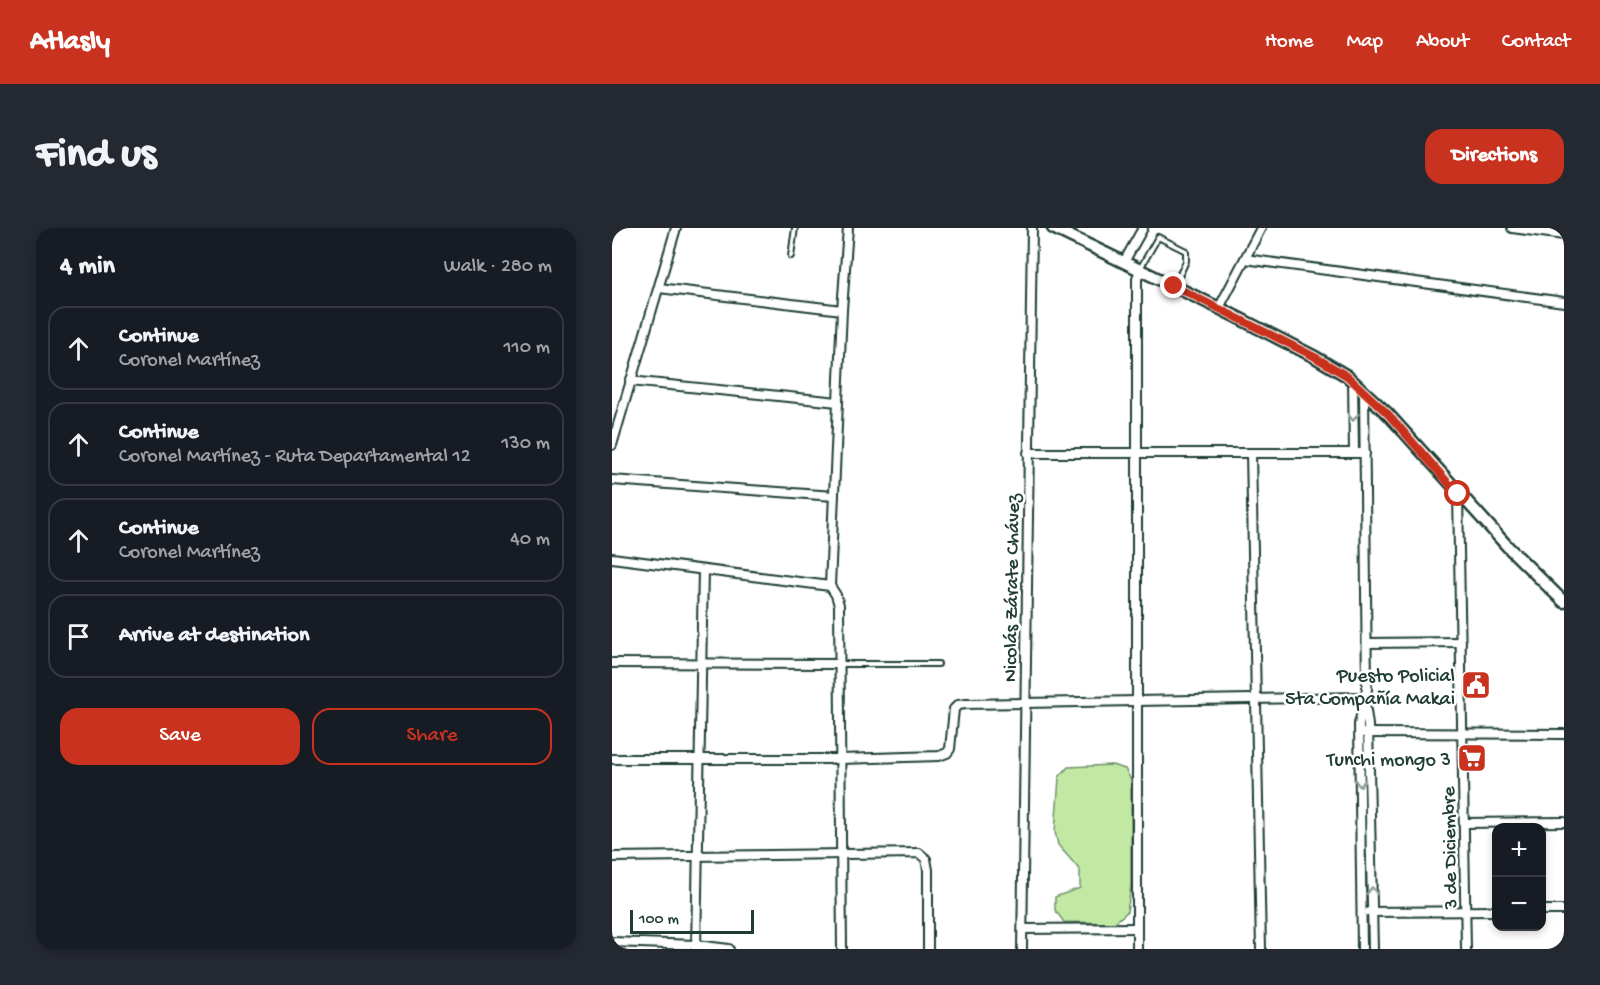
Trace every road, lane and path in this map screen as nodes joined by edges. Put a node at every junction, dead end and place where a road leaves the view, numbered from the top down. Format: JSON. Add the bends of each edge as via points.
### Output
{"nodes":[{"id":1,"x":676,"y":228,"type":"edge"},
{"id":2,"x":795,"y":228,"type":"edge"},
{"id":3,"x":848,"y":228,"type":"edge"},
{"id":4,"x":1032,"y":228,"type":"edge"},
{"id":5,"x":1053,"y":228,"type":"edge"},
{"id":6,"x":1143,"y":228,"type":"edge"},
{"id":7,"x":1261,"y":228,"type":"edge"},
{"id":8,"x":1512,"y":228,"type":"edge"},
{"id":9,"x":1564,"y":235,"type":"edge"},
{"id":10,"x":791,"y":256,"type":"dead end"},
{"id":11,"x":1245,"y":259,"type":"junction"},
{"id":12,"x":1124,"y":262,"type":"junction"},
{"id":13,"x":1140,"y":269,"type":"junction"},
{"id":14,"x":1174,"y":286,"type":"junction"},
{"id":15,"x":659,"y":288,"type":"junction"},
{"id":16,"x":1564,"y":302,"type":"edge"},
{"id":17,"x":1219,"y":308,"type":"junction"},
{"id":18,"x":842,"y":310,"type":"junction"},
{"id":19,"x":630,"y":381,"type":"junction"},
{"id":20,"x":1353,"y":381,"type":"junction"},
{"id":21,"x":1364,"y":390,"type":"junction"},
{"id":22,"x":838,"y":402,"type":"junction"},
{"id":23,"x":612,"y":446,"type":"edge"},
{"id":24,"x":1028,"y":453,"type":"junction"},
{"id":25,"x":1137,"y":453,"type":"junction"},
{"id":26,"x":1251,"y":453,"type":"junction"},
{"id":27,"x":1354,"y":453,"type":"junction"},
{"id":28,"x":1365,"y":453,"type":"junction"},
{"id":29,"x":612,"y":480,"type":"edge"},
{"id":30,"x":1458,"y":494,"type":"junction"},
{"id":31,"x":834,"y":496,"type":"junction"},
{"id":32,"x":612,"y":558,"type":"edge"},
{"id":33,"x":703,"y":570,"type":"junction"},
{"id":34,"x":830,"y":586,"type":"junction"},
{"id":35,"x":1564,"y":602,"type":"edge"},
{"id":36,"x":1461,"y":642,"type":"junction"},
{"id":37,"x":1368,"y":643,"type":"junction"},
{"id":38,"x":612,"y":663,"type":"edge"},
{"id":39,"x":702,"y":664,"type":"junction"},
{"id":40,"x":840,"y":664,"type":"junction"},
{"id":41,"x":938,"y":664,"type":"dead end"},
{"id":42,"x":1364,"y":696,"type":"junction"},
{"id":43,"x":1256,"y":698,"type":"junction"},
{"id":44,"x":1136,"y":700,"type":"junction"},
{"id":45,"x":1026,"y":703,"type":"junction"},
{"id":46,"x":1364,"y":705,"type":"junction"},
{"id":47,"x":1359,"y":733,"type":"junction"},
{"id":48,"x":1369,"y":733,"type":"junction"},
{"id":49,"x":1462,"y":734,"type":"junction"},
{"id":50,"x":1564,"y":734,"type":"edge"},
{"id":51,"x":612,"y":759,"type":"edge"},
{"id":52,"x":700,"y":759,"type":"junction"},
{"id":53,"x":840,"y":759,"type":"junction"},
{"id":54,"x":1564,"y":822,"type":"edge"},
{"id":55,"x":1464,"y":824,"type":"junction"},
{"id":56,"x":841,"y":853,"type":"junction"},
{"id":57,"x":612,"y":856,"type":"edge"},
{"id":58,"x":698,"y":856,"type":"junction"},
{"id":59,"x":1546,"y":910,"type":"edge"},
{"id":60,"x":1564,"y":910,"type":"edge"},
{"id":61,"x":1465,"y":911,"type":"junction"},
{"id":62,"x":1492,"y":911,"type":"edge"},
{"id":63,"x":1362,"y":912,"type":"junction"},
{"id":64,"x":1372,"y":912,"type":"junction"},
{"id":65,"x":1137,"y":928,"type":"junction"},
{"id":66,"x":1023,"y":929,"type":"junction"},
{"id":67,"x":612,"y":942,"type":"edge"},
{"id":68,"x":696,"y":947,"type":"edge"},
{"id":69,"x":729,"y":949,"type":"edge"},
{"id":70,"x":842,"y":949,"type":"edge"},
{"id":71,"x":928,"y":949,"type":"edge"},
{"id":72,"x":1022,"y":949,"type":"edge"},
{"id":73,"x":1137,"y":949,"type":"edge"},
{"id":74,"x":1261,"y":949,"type":"edge"},
{"id":75,"x":1362,"y":949,"type":"edge"},
{"id":76,"x":1373,"y":949,"type":"edge"},
{"id":77,"x":1466,"y":949,"type":"edge"}],
"edges":[{"from":1,"to":15,"type":"street"},
{"from":2,"to":10,"type":"lane"},
{"from":3,"to":18,"type":"street"},
{"from":4,"to":24,"type":"street","name":"Nicolás Zárate Chávez"},
{"from":5,"to":12,"type":"main road"},
{"from":6,"to":12,"type":"street"},
{"from":7,"to":11,"type":"street"},
{"from":8,"to":9,"type":"street"},
{"from":11,"to":16,"type":"street"},
{"from":11,"to":17,"type":"street"},
{"from":12,"to":13,"type":"main road"},
{"from":13,"to":14,"type":"main road"},
{"from":13,"to":14,"type":"lane","via":[[1155,239],[1161,237],[1179,246],[1187,253],[1186,261]]},
{"from":13,"to":25,"type":"street"},
{"from":14,"to":17,"type":"main road"},
{"from":15,"to":18,"type":"street"},
{"from":15,"to":19,"type":"street"},
{"from":17,"to":20,"type":"main road"},
{"from":18,"to":22,"type":"street"},
{"from":19,"to":22,"type":"street"},
{"from":19,"to":23,"type":"street"},
{"from":20,"to":21,"type":"main road"},
{"from":20,"to":27,"type":"street","one_way":true},
{"from":21,"to":28,"type":"street"},
{"from":21,"to":30,"type":"main road"},
{"from":22,"to":31,"type":"street"},
{"from":24,"to":25,"type":"street"},
{"from":24,"to":45,"type":"street","name":"Nicolás Zárate Chávez"},
{"from":25,"to":26,"type":"street"},
{"from":25,"to":44,"type":"street"},
{"from":26,"to":27,"type":"street"},
{"from":26,"to":43,"type":"street"},
{"from":27,"to":28,"type":"street"},
{"from":28,"to":37,"type":"street"},
{"from":29,"to":31,"type":"street"},
{"from":30,"to":35,"type":"main road"},
{"from":30,"to":36,"type":"street","name":"3 de Diciembre"},
{"from":31,"to":34,"type":"street"},
{"from":32,"to":33,"type":"street"},
{"from":33,"to":34,"type":"street"},
{"from":33,"to":39,"type":"street"},
{"from":34,"to":40,"type":"street","via":[[839,605]]},
{"from":36,"to":37,"type":"street"},
{"from":36,"to":49,"type":"street","name":"3 de Diciembre"},
{"from":37,"to":42,"type":"street"},
{"from":38,"to":39,"type":"street"},
{"from":39,"to":40,"type":"street"},
{"from":39,"to":52,"type":"street"},
{"from":40,"to":41,"type":"lane"},
{"from":40,"to":53,"type":"street"},
{"from":42,"to":43,"type":"street"},
{"from":42,"to":46,"type":"street"},
{"from":43,"to":44,"type":"street"},
{"from":43,"to":74,"type":"street"},
{"from":44,"to":45,"type":"street"},
{"from":44,"to":65,"type":"street"},
{"from":45,"to":53,"type":"street","via":[[958,705],[952,715],[950,749],[944,755]]},
{"from":45,"to":66,"type":"street","name":"Nicolás Zárate Chávez"},
{"from":46,"to":47,"type":"street"},
{"from":46,"to":48,"type":"street"},
{"from":47,"to":48,"type":"street"},
{"from":47,"to":63,"type":"street","one_way":true},
{"from":48,"to":49,"type":"street"},
{"from":64,"to":48,"type":"street","one_way":true},
{"from":49,"to":50,"type":"street"},
{"from":49,"to":55,"type":"street","name":"3 de Diciembre"},
{"from":51,"to":52,"type":"street"},
{"from":52,"to":53,"type":"street"},
{"from":52,"to":58,"type":"street"},
{"from":53,"to":56,"type":"street"},
{"from":54,"to":55,"type":"street"},
{"from":55,"to":61,"type":"street","name":"3 de Diciembre"},
{"from":56,"to":58,"type":"street"},
{"from":56,"to":70,"type":"street"},
{"from":56,"to":71,"type":"street","via":[[915,852],[924,857],[928,870]]},
{"from":57,"to":58,"type":"street"},
{"from":58,"to":68,"type":"street"},
{"from":59,"to":60,"type":"street"},
{"from":61,"to":62,"type":"street"},
{"from":61,"to":64,"type":"street"},
{"from":61,"to":77,"type":"street","name":"3 de Diciembre"},
{"from":63,"to":64,"type":"street"},
{"from":63,"to":75,"type":"street"},
{"from":64,"to":76,"type":"street"},
{"from":65,"to":66,"type":"street"},
{"from":65,"to":73,"type":"street"},
{"from":66,"to":72,"type":"street","name":"Nicolás Zárate Chávez"},
{"from":67,"to":68,"type":"street"},
{"from":68,"to":69,"type":"street"}]}
